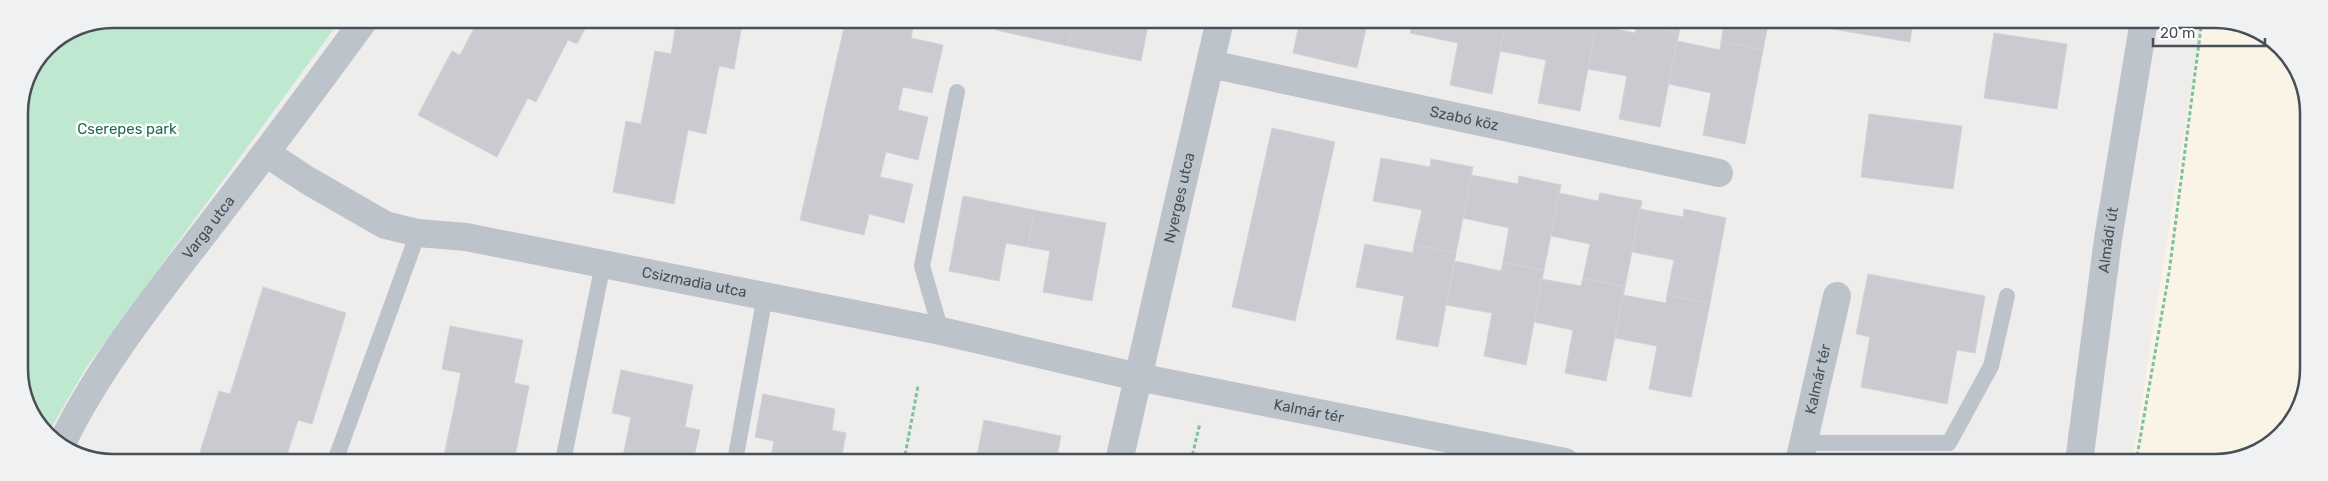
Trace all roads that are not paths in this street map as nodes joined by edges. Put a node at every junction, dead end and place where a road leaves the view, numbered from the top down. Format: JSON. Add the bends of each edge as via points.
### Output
{"nodes":[{"id":1,"x":358,"y":28,"type":"edge"},
{"id":2,"x":1218,"y":28,"type":"edge"},
{"id":3,"x":2143,"y":28,"type":"edge"},
{"id":4,"x":1210,"y":64,"type":"junction"},
{"id":5,"x":957,"y":92,"type":"dead end"},
{"id":6,"x":266,"y":154,"type":"junction"},
{"id":7,"x":1719,"y":173,"type":"dead end"},
{"id":8,"x":418,"y":233,"type":"junction"},
{"id":9,"x":603,"y":264,"type":"junction"},
{"id":10,"x":766,"y":296,"type":"junction"},
{"id":11,"x":1837,"y":296,"type":"dead end"},
{"id":12,"x":2007,"y":296,"type":"dead end"},
{"id":13,"x":941,"y":331,"type":"junction"},
{"id":14,"x":1138,"y":377,"type":"junction"},
{"id":15,"x":64,"y":438,"type":"edge"},
{"id":16,"x":1801,"y":452,"type":"edge"},
{"id":17,"x":1487,"y":453,"type":"edge"},
{"id":18,"x":2080,"y":453,"type":"edge"},
{"id":19,"x":338,"y":454,"type":"edge"},
{"id":20,"x":564,"y":454,"type":"edge"},
{"id":21,"x":736,"y":454,"type":"edge"},
{"id":22,"x":1121,"y":454,"type":"edge"}],
"edges":[{"from":1,"to":6,"type":"street","name":"Varga utca"},
{"from":2,"to":4,"type":"street","name":"Nyerges utca"},
{"from":3,"to":18,"type":"street","name":"Almádi út","via":[[2108,239]]},
{"from":4,"to":7,"type":"street","name":"Szabó köz"},
{"from":4,"to":14,"type":"street","name":"Nyerges utca"},
{"from":5,"to":13,"type":"lane","via":[[922,266]]},
{"from":6,"to":8,"type":"street","name":"Csizmadia utca","via":[[384,225]]},
{"from":6,"to":15,"type":"street","name":"Varga utca","via":[[129,331],[82,403]]},
{"from":8,"to":9,"type":"street","name":"Csizmadia utca","via":[[466,236]]},
{"from":8,"to":19,"type":"lane"},
{"from":9,"to":10,"type":"street","name":"Csizmadia utca"},
{"from":9,"to":20,"type":"lane"},
{"from":10,"to":13,"type":"street","name":"Csizmadia utca"},
{"from":10,"to":21,"type":"lane"},
{"from":11,"to":16,"type":"street","name":"Kalmár tér"},
{"from":12,"to":16,"type":"lane","via":[[1991,366],[1949,443]]},
{"from":13,"to":14,"type":"street","name":"Csizmadia utca"},
{"from":14,"to":17,"type":"street","name":"Kalmár tér"},
{"from":14,"to":22,"type":"street"}]}
